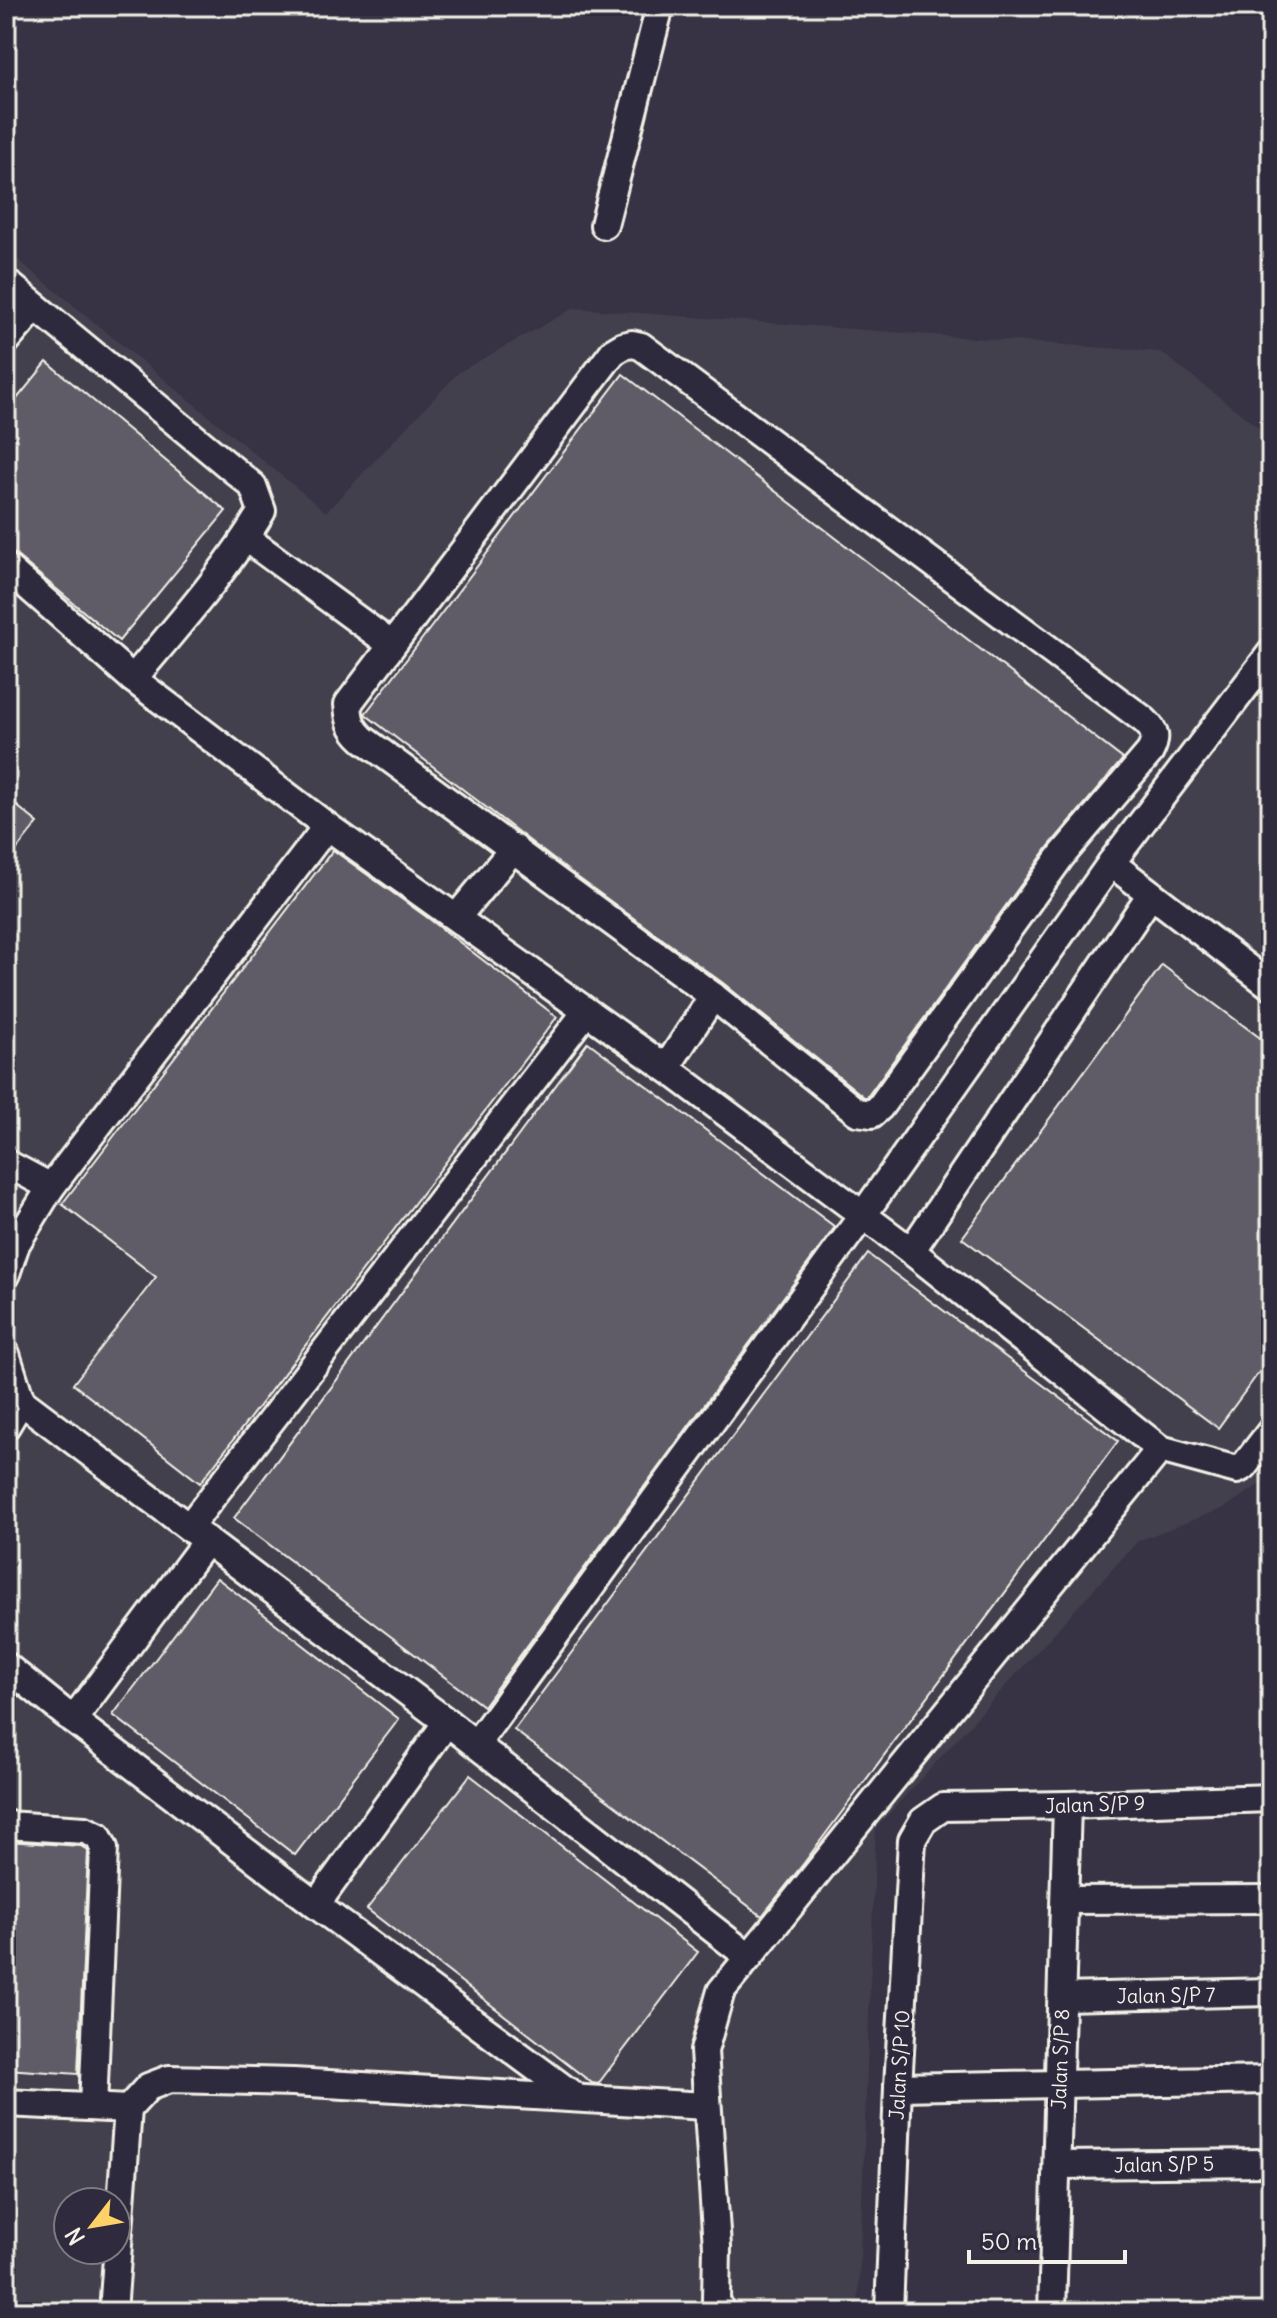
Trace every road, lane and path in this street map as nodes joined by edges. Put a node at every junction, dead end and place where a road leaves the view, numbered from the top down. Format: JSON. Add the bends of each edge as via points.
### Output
{"nodes":[{"id":1,"x":660,"y":6,"type":"edge"},
{"id":2,"x":604,"y":225,"type":"dead end"},
{"id":3,"x":6,"y":282,"type":"edge"},
{"id":4,"x":35,"y":307,"type":"junction"},
{"id":5,"x":6,"y":341,"type":"edge"},
{"id":6,"x":246,"y":538,"type":"junction"},
{"id":7,"x":6,"y":567,"type":"edge"},
{"id":8,"x":392,"y":645,"type":"junction"},
{"id":9,"x":1271,"y":653,"type":"edge"},
{"id":10,"x":133,"y":679,"type":"junction"},
{"id":11,"x":327,"y":826,"type":"junction"},
{"id":12,"x":514,"y":848,"type":"junction"},
{"id":13,"x":1062,"y":855,"type":"junction"},
{"id":14,"x":1105,"y":872,"type":"junction"},
{"id":15,"x":1151,"y":894,"type":"junction"},
{"id":16,"x":457,"y":917,"type":"junction"},
{"id":17,"x":1271,"y":986,"type":"edge"},
{"id":18,"x":713,"y":996,"type":"junction"},
{"id":19,"x":586,"y":1012,"type":"junction"},
{"id":20,"x":666,"y":1068,"type":"junction"},
{"id":21,"x":6,"y":1163,"type":"edge"},
{"id":22,"x":51,"y":1187,"type":"junction"},
{"id":23,"x":863,"y":1215,"type":"junction"},
{"id":24,"x":911,"y":1251,"type":"junction"},
{"id":25,"x":6,"y":1274,"type":"edge"},
{"id":26,"x":6,"y":1354,"type":"edge"},
{"id":27,"x":21,"y":1401,"type":"junction"},
{"id":28,"x":6,"y":1426,"type":"edge"},
{"id":29,"x":1271,"y":1431,"type":"edge"},
{"id":30,"x":1160,"y":1449,"type":"junction"},
{"id":31,"x":198,"y":1533,"type":"junction"},
{"id":32,"x":6,"y":1666,"type":"edge"},
{"id":33,"x":73,"y":1720,"type":"junction"},
{"id":34,"x":447,"y":1722,"type":"junction"},
{"id":35,"x":476,"y":1744,"type":"junction"},
{"id":36,"x":1271,"y":1798,"type":"edge"},
{"id":37,"x":1067,"y":1805,"type":"junction"},
{"id":38,"x":923,"y":1821,"type":"joint"},
{"id":39,"x":6,"y":1825,"type":"edge"},
{"id":40,"x":1271,"y":1899,"type":"edge"},
{"id":41,"x":1065,"y":1900,"type":"junction"},
{"id":42,"x":316,"y":1905,"type":"junction"},
{"id":43,"x":749,"y":1957,"type":"junction"},
{"id":44,"x":1271,"y":1992,"type":"edge"},
{"id":45,"x":1062,"y":1997,"type":"junction"},
{"id":46,"x":1271,"y":2080,"type":"edge"},
{"id":47,"x":1059,"y":2085,"type":"junction"},
{"id":48,"x":898,"y":2087,"type":"junction"},
{"id":49,"x":577,"y":2098,"type":"junction"},
{"id":50,"x":6,"y":2103,"type":"edge"},
{"id":51,"x":706,"y":2106,"type":"junction"},
{"id":52,"x":93,"y":2107,"type":"junction"},
{"id":53,"x":128,"y":2109,"type":"junction"},
{"id":54,"x":1271,"y":2163,"type":"edge"},
{"id":55,"x":1057,"y":2165,"type":"junction"},
{"id":56,"x":113,"y":2312,"type":"edge"},
{"id":57,"x":721,"y":2312,"type":"edge"},
{"id":58,"x":889,"y":2312,"type":"edge"},
{"id":59,"x":1052,"y":2312,"type":"edge"}],
"edges":[{"from":1,"to":2,"type":"street"},
{"from":3,"to":4,"type":"street"},
{"from":4,"to":5,"type":"street"},
{"from":4,"to":6,"type":"street","via":[[253,486],[262,511]]},
{"from":6,"to":8,"type":"street"},
{"from":6,"to":10,"type":"street"},
{"from":7,"to":10,"type":"street"},
{"from":8,"to":12,"type":"street","via":[[348,704],[353,729]]},
{"from":8,"to":13,"type":"street","via":[[613,352],[641,346],[1154,730],[1150,752]]},
{"from":9,"to":14,"type":"street"},
{"from":10,"to":11,"type":"street"},
{"from":11,"to":16,"type":"street"},
{"from":11,"to":22,"type":"street"},
{"from":12,"to":16,"type":"street"},
{"from":12,"to":18,"type":"street"},
{"from":13,"to":14,"type":"street"},
{"from":13,"to":18,"type":"street","via":[[872,1114],[857,1112]]},
{"from":14,"to":15,"type":"street"},
{"from":14,"to":23,"type":"street"},
{"from":15,"to":17,"type":"street"},
{"from":15,"to":24,"type":"street"},
{"from":16,"to":19,"type":"street"},
{"from":18,"to":20,"type":"street"},
{"from":19,"to":20,"type":"street"},
{"from":19,"to":31,"type":"street"},
{"from":20,"to":23,"type":"street"},
{"from":21,"to":22,"type":"street"},
{"from":22,"to":25,"type":"street","via":[[16,1244]]},
{"from":23,"to":24,"type":"street"},
{"from":23,"to":35,"type":"street"},
{"from":24,"to":30,"type":"street"},
{"from":26,"to":27,"type":"street"},
{"from":27,"to":28,"type":"street"},
{"from":27,"to":31,"type":"street"},
{"from":29,"to":30,"type":"street","via":[[1237,1470]]},
{"from":30,"to":43,"type":"street"},
{"from":31,"to":33,"type":"street"},
{"from":31,"to":34,"type":"street"},
{"from":32,"to":33,"type":"street"},
{"from":33,"to":42,"type":"street"},
{"from":34,"to":35,"type":"street"},
{"from":34,"to":42,"type":"street"},
{"from":35,"to":43,"type":"street"},
{"from":36,"to":37,"type":"street","name":"Jalan S/P 9"},
{"from":37,"to":38,"type":"street","name":"Jalan S/P 9","via":[[943,1807]]},
{"from":37,"to":41,"type":"street","name":"Jalan S/P 8"},
{"from":38,"to":48,"type":"street","name":"Jalan S/P 10","via":[[912,1840]]},
{"from":39,"to":52,"type":"street","via":[[85,1830],[98,1836],[104,1848]]},
{"from":40,"to":41,"type":"street"},
{"from":41,"to":45,"type":"street","name":"Jalan S/P 8"},
{"from":42,"to":49,"type":"street"},
{"from":43,"to":51,"type":"street","via":[[721,1991],[704,2051]]},
{"from":44,"to":45,"type":"street","name":"Jalan S/P 7"},
{"from":45,"to":47,"type":"street","name":"Jalan S/P 8"},
{"from":46,"to":47,"type":"street"},
{"from":47,"to":48,"type":"street"},
{"from":47,"to":55,"type":"street","name":"Jalan S/P 8"},
{"from":48,"to":58,"type":"street","name":"Jalan S/P 10"},
{"from":49,"to":51,"type":"street"},
{"from":49,"to":53,"type":"street","via":[[169,2079],[148,2087]]},
{"from":50,"to":52,"type":"street"},
{"from":51,"to":57,"type":"street","via":[[716,2300]]},
{"from":52,"to":53,"type":"street"},
{"from":53,"to":56,"type":"street"},
{"from":54,"to":55,"type":"street","name":"Jalan S/P 5"},
{"from":55,"to":59,"type":"street","name":"Jalan S/P 8"}]}
